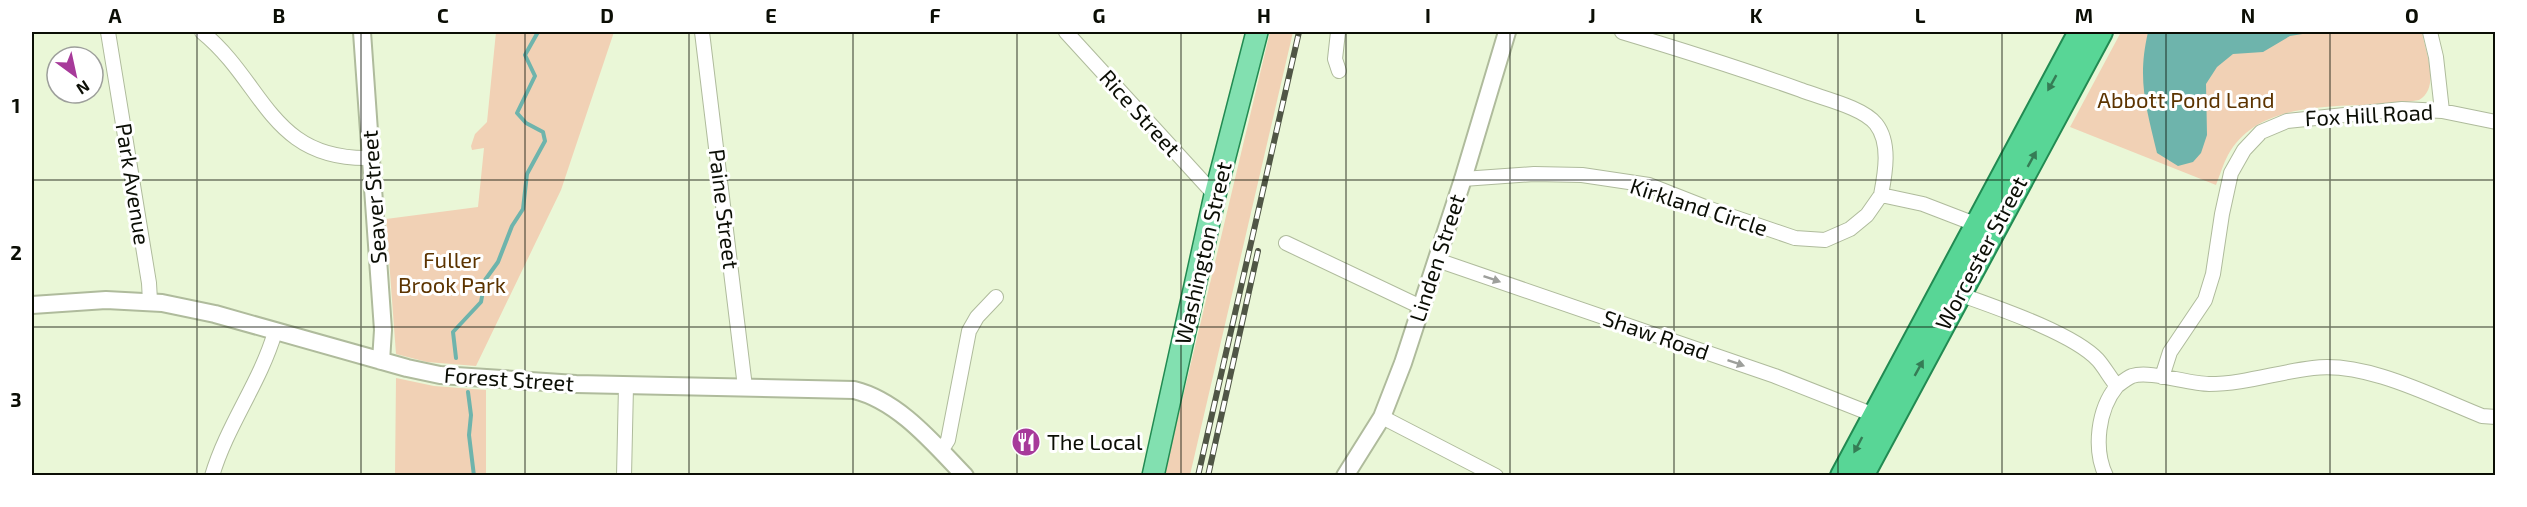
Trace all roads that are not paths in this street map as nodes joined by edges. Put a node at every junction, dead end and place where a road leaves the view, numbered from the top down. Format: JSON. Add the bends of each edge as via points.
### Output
{"nodes":[{"id":1,"x":108,"y":32,"type":"edge"},
{"id":2,"x":202,"y":32,"type":"edge"},
{"id":3,"x":362,"y":32,"type":"edge"},
{"id":4,"x":702,"y":32,"type":"edge"},
{"id":5,"x":1066,"y":32,"type":"edge"},
{"id":6,"x":1257,"y":32,"type":"edge"},
{"id":7,"x":1338,"y":32,"type":"edge"},
{"id":8,"x":1507,"y":32,"type":"edge"},
{"id":9,"x":1622,"y":32,"type":"edge"},
{"id":10,"x":2080,"y":32,"type":"edge"},
{"id":11,"x":2101,"y":32,"type":"edge"},
{"id":12,"x":2430,"y":32,"type":"edge"},
{"id":13,"x":1339,"y":71,"type":"dead end"},
{"id":14,"x":2442,"y":111,"type":"junction"},
{"id":15,"x":2496,"y":122,"type":"edge"},
{"id":16,"x":371,"y":158,"type":"junction"},
{"id":17,"x":1463,"y":179,"type":"junction"},
{"id":18,"x":1215,"y":195,"type":"junction"},
{"id":19,"x":1881,"y":195,"type":"junction"},
{"id":20,"x":1975,"y":224,"type":"junction"},
{"id":21,"x":1286,"y":243,"type":"dead end"},
{"id":22,"x":1437,"y":260,"type":"junction"},
{"id":23,"x":1959,"y":294,"type":"junction"},
{"id":24,"x":996,"y":297,"type":"dead end"},
{"id":25,"x":150,"y":301,"type":"junction"},
{"id":26,"x":32,"y":305,"type":"edge"},
{"id":27,"x":1421,"y":307,"type":"junction"},
{"id":28,"x":275,"y":332,"type":"junction"},
{"id":29,"x":381,"y":362,"type":"junction"},
{"id":30,"x":2162,"y":377,"type":"junction"},
{"id":31,"x":626,"y":386,"type":"junction"},
{"id":32,"x":2117,"y":386,"type":"junction"},
{"id":33,"x":746,"y":387,"type":"junction"},
{"id":34,"x":1874,"y":414,"type":"junction"},
{"id":35,"x":1382,"y":417,"type":"junction"},
{"id":36,"x":2496,"y":417,"type":"edge"},
{"id":37,"x":941,"y":451,"type":"junction"},
{"id":38,"x":212,"y":476,"type":"edge"},
{"id":39,"x":624,"y":476,"type":"edge"},
{"id":40,"x":965,"y":476,"type":"edge"},
{"id":41,"x":1153,"y":476,"type":"edge"},
{"id":42,"x":1345,"y":476,"type":"edge"},
{"id":43,"x":1496,"y":476,"type":"edge"},
{"id":44,"x":1842,"y":476,"type":"edge"},
{"id":45,"x":1862,"y":476,"type":"edge"},
{"id":46,"x":2106,"y":476,"type":"edge"}],
"edges":[{"from":1,"to":25,"type":"street","name":"Park Avenue"},
{"from":2,"to":16,"type":"street","via":[[227,56],[289,134],[329,153]]},
{"from":3,"to":16,"type":"street","name":"Seaver Street"},
{"from":4,"to":33,"type":"street","name":"Paine Street"},
{"from":5,"to":18,"type":"street","name":"Rice Street"},
{"from":6,"to":18,"type":"main road","name":"Washington Street"},
{"from":7,"to":13,"type":"street","via":[[1335,59]]},
{"from":8,"to":17,"type":"street","name":"Linden Street"},
{"from":9,"to":19,"type":"street","via":[[1711,59],[1868,117],[1876,124],[1884,145]]},
{"from":10,"to":20,"type":"highway","name":"Worcester Street","one_way":true},
{"from":23,"to":11,"type":"highway","name":"Worcester Street","one_way":true},
{"from":12,"to":14,"type":"street"},
{"from":14,"to":15,"type":"street","name":"Fox Hill Road"},
{"from":14,"to":30,"type":"street","name":"Fox Hill Road","via":[[2402,109],[2303,119],[2286,121],[2261,132],[2244,150],[2231,173],[2205,300],[2170,352]]},
{"from":16,"to":29,"type":"street","name":"Seaver Street","via":[[383,330]]},
{"from":17,"to":19,"type":"street","name":"Kirkland Circle","via":[[1582,175],[1649,185],[1795,238],[1825,240],[1850,229],[1867,215]]},
{"from":17,"to":22,"type":"street","name":"Linden Street"},
{"from":18,"to":41,"type":"main road","name":"Washington Street"},
{"from":19,"to":20,"type":"street","via":[[1923,204]]},
{"from":20,"to":34,"type":"highway","name":"Worcester Street"},
{"from":21,"to":27,"type":"street"},
{"from":22,"to":27,"type":"street","name":"Linden Street"},
{"from":22,"to":34,"type":"street","name":"Shaw Road","one_way":true},
{"from":23,"to":32,"type":"street","via":[[2075,342],[2097,359]]},
{"from":45,"to":23,"type":"highway","name":"Worcester Street","one_way":true},
{"from":24,"to":37,"type":"street","via":[[969,331],[948,440]]},
{"from":25,"to":26,"type":"street","name":"Forest Street"},
{"from":25,"to":28,"type":"street","name":"Forest Street","via":[[215,314]]},
{"from":27,"to":35,"type":"street","name":"Linden Street"},
{"from":28,"to":29,"type":"street","name":"Forest Street"},
{"from":28,"to":38,"type":"street"},
{"from":29,"to":31,"type":"street","name":"Forest Street","via":[[453,376]]},
{"from":30,"to":32,"type":"street","via":[[2133,376]]},
{"from":30,"to":36,"type":"street","via":[[2210,384],[2314,368],[2354,370],[2405,385],[2482,417]]},
{"from":31,"to":33,"type":"street","name":"Forest Street"},
{"from":31,"to":39,"type":"street"},
{"from":32,"to":46,"type":"street","via":[[2108,397],[2098,452]]},
{"from":33,"to":37,"type":"street","name":"Forest Street","via":[[862,392],[892,408]]},
{"from":34,"to":44,"type":"highway","name":"Worcester Street","one_way":true},
{"from":35,"to":42,"type":"street","name":"Linden Street"},
{"from":35,"to":43,"type":"street"},
{"from":37,"to":40,"type":"street","name":"Forest Street"}]}
